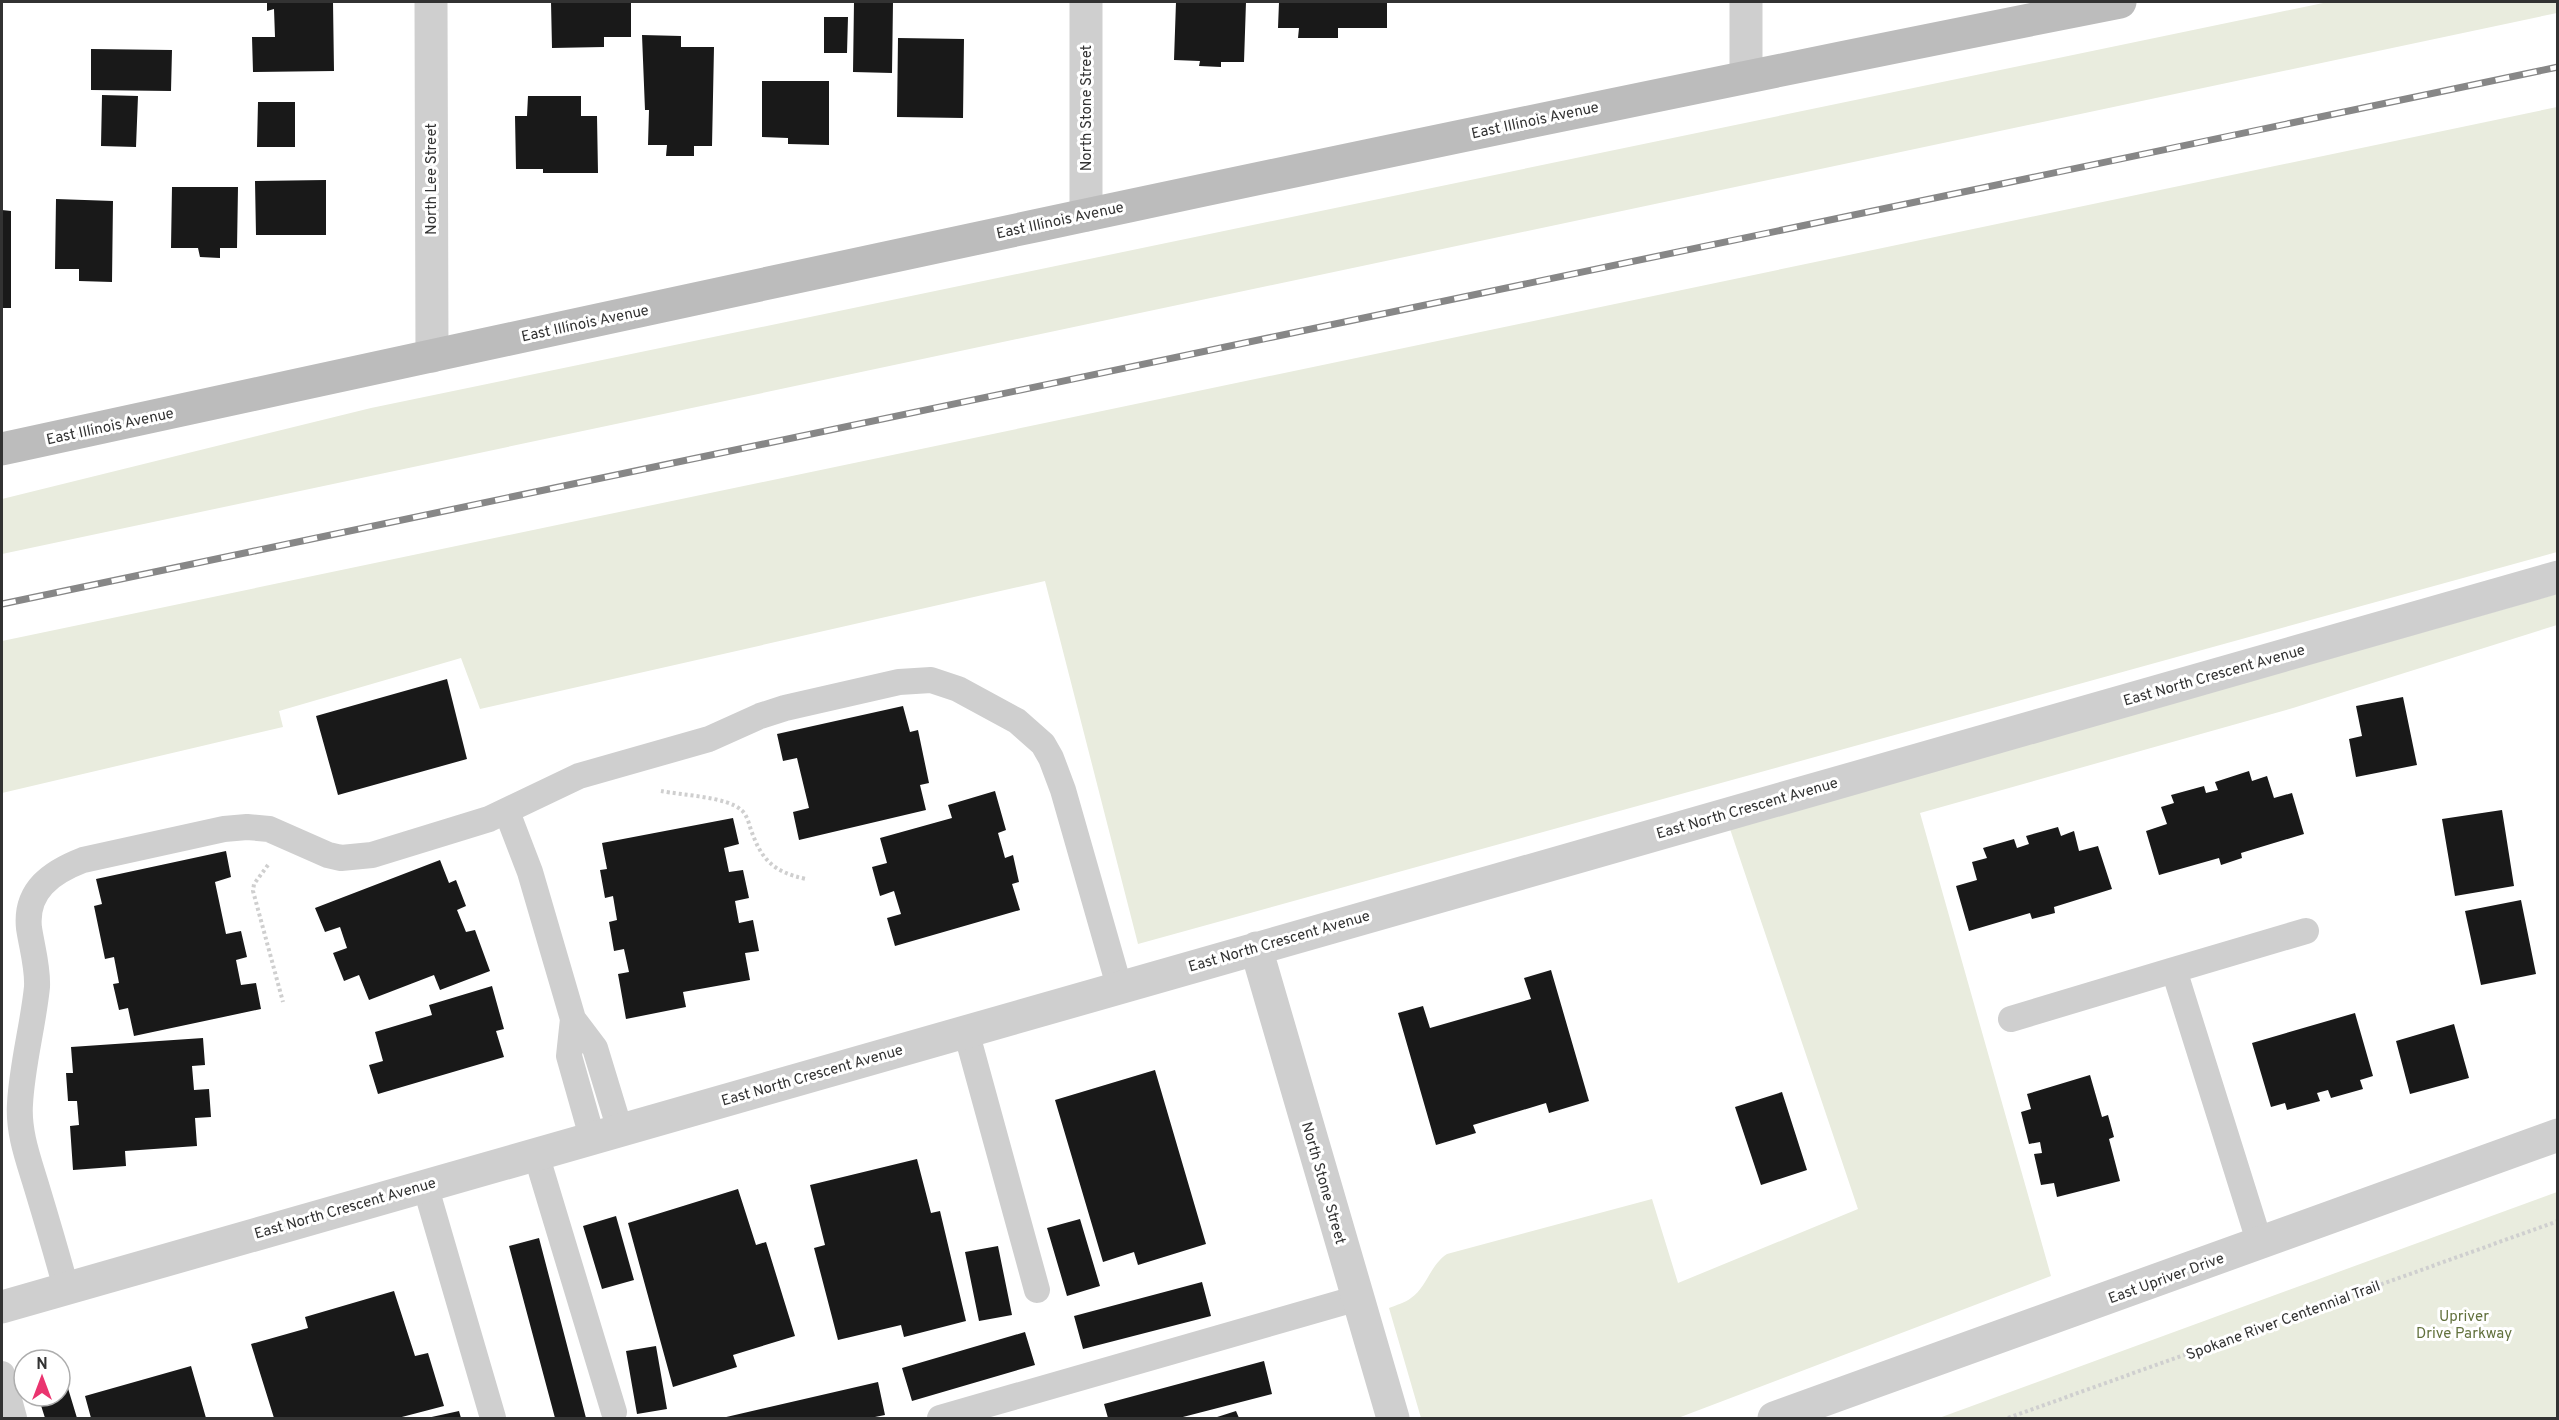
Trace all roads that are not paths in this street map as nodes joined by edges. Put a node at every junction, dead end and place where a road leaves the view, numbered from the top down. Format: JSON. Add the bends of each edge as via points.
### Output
{"nodes":[{"id":1,"x":431,"y":2,"type":"edge"},
{"id":2,"x":1086,"y":2,"type":"edge"},
{"id":3,"x":1746,"y":2,"type":"edge"},
{"id":4,"x":2120,"y":2,"type":"edge"},
{"id":5,"x":1746,"y":76,"type":"junction"},
{"id":6,"x":1086,"y":215,"type":"junction"},
{"id":7,"x":432,"y":356,"type":"junction"},
{"id":8,"x":2,"y":449,"type":"edge"},
{"id":9,"x":2558,"y":577,"type":"edge"},
{"id":10,"x":507,"y":812,"type":"junction"},
{"id":11,"x":2306,"y":931,"type":"dead end"},
{"id":12,"x":1256,"y":948,"type":"junction"},
{"id":13,"x":2174,"y":970,"type":"junction"},
{"id":14,"x":1119,"y":986,"type":"junction"},
{"id":15,"x":2011,"y":1019,"type":"dead end"},
{"id":16,"x":966,"y":1031,"type":"junction"},
{"id":17,"x":606,"y":1133,"type":"junction"},
{"id":18,"x":2558,"y":1135,"type":"edge"},
{"id":19,"x":536,"y":1154,"type":"junction"},
{"id":20,"x":425,"y":1185,"type":"junction"},
{"id":21,"x":2260,"y":1244,"type":"junction"},
{"id":22,"x":66,"y":1288,"type":"junction"},
{"id":23,"x":1037,"y":1290,"type":"dead end"},
{"id":24,"x":1358,"y":1298,"type":"junction"},
{"id":25,"x":2,"y":1307,"type":"edge"},
{"id":26,"x":2,"y":1374,"type":"edge"},
{"id":27,"x":614,"y":1412,"type":"dead end"},
{"id":28,"x":14,"y":1419,"type":"edge"},
{"id":29,"x":493,"y":1419,"type":"edge"},
{"id":30,"x":940,"y":1419,"type":"edge"},
{"id":31,"x":1393,"y":1419,"type":"edge"},
{"id":32,"x":1774,"y":1419,"type":"edge"}],
"edges":[{"from":1,"to":7,"type":"street","name":"North Lee Street"},
{"from":2,"to":6,"type":"street","name":"North Stone Street"},
{"from":3,"to":5,"type":"street"},
{"from":4,"to":5,"type":"main road","name":"East Illinois Avenue"},
{"from":5,"to":6,"type":"main road","name":"East Illinois Avenue"},
{"from":6,"to":7,"type":"main road","name":"East Illinois Avenue"},
{"from":7,"to":8,"type":"main road","name":"East Illinois Avenue"},
{"from":9,"to":12,"type":"street","name":"East North Crescent Avenue"},
{"from":10,"to":14,"type":"lane","via":[[579,776],[709,739],[785,708],[899,682],[931,680],[946,684],[1017,721],[1033,733],[1051,758]]},
{"from":10,"to":17,"type":"lane","via":[[530,872],[573,1019],[568,1056]]},
{"from":10,"to":22,"type":"lane","via":[[355,858],[328,855],[269,829],[248,827],[83,860],[50,876],[35,896],[29,915],[37,987],[20,1120]]},
{"from":11,"to":13,"type":"lane"},
{"from":12,"to":14,"type":"street","name":"East North Crescent Avenue"},
{"from":12,"to":24,"type":"street","name":"North Stone Street"},
{"from":13,"to":15,"type":"lane"},
{"from":13,"to":21,"type":"lane"},
{"from":14,"to":16,"type":"street","name":"East North Crescent Avenue"},
{"from":16,"to":17,"type":"street","name":"East North Crescent Avenue"},
{"from":16,"to":23,"type":"lane"},
{"from":17,"to":19,"type":"street","name":"East North Crescent Avenue"},
{"from":18,"to":21,"type":"street","name":"East Upriver Drive"},
{"from":19,"to":20,"type":"street","name":"East North Crescent Avenue"},
{"from":19,"to":27,"type":"lane"},
{"from":20,"to":22,"type":"street","name":"East North Crescent Avenue"},
{"from":20,"to":29,"type":"lane"},
{"from":21,"to":32,"type":"street","name":"East Upriver Drive"},
{"from":22,"to":25,"type":"street","name":"East North Crescent Avenue"},
{"from":24,"to":30,"type":"lane"},
{"from":24,"to":31,"type":"street","name":"North Stone Street"},
{"from":26,"to":28,"type":"lane"}]}
